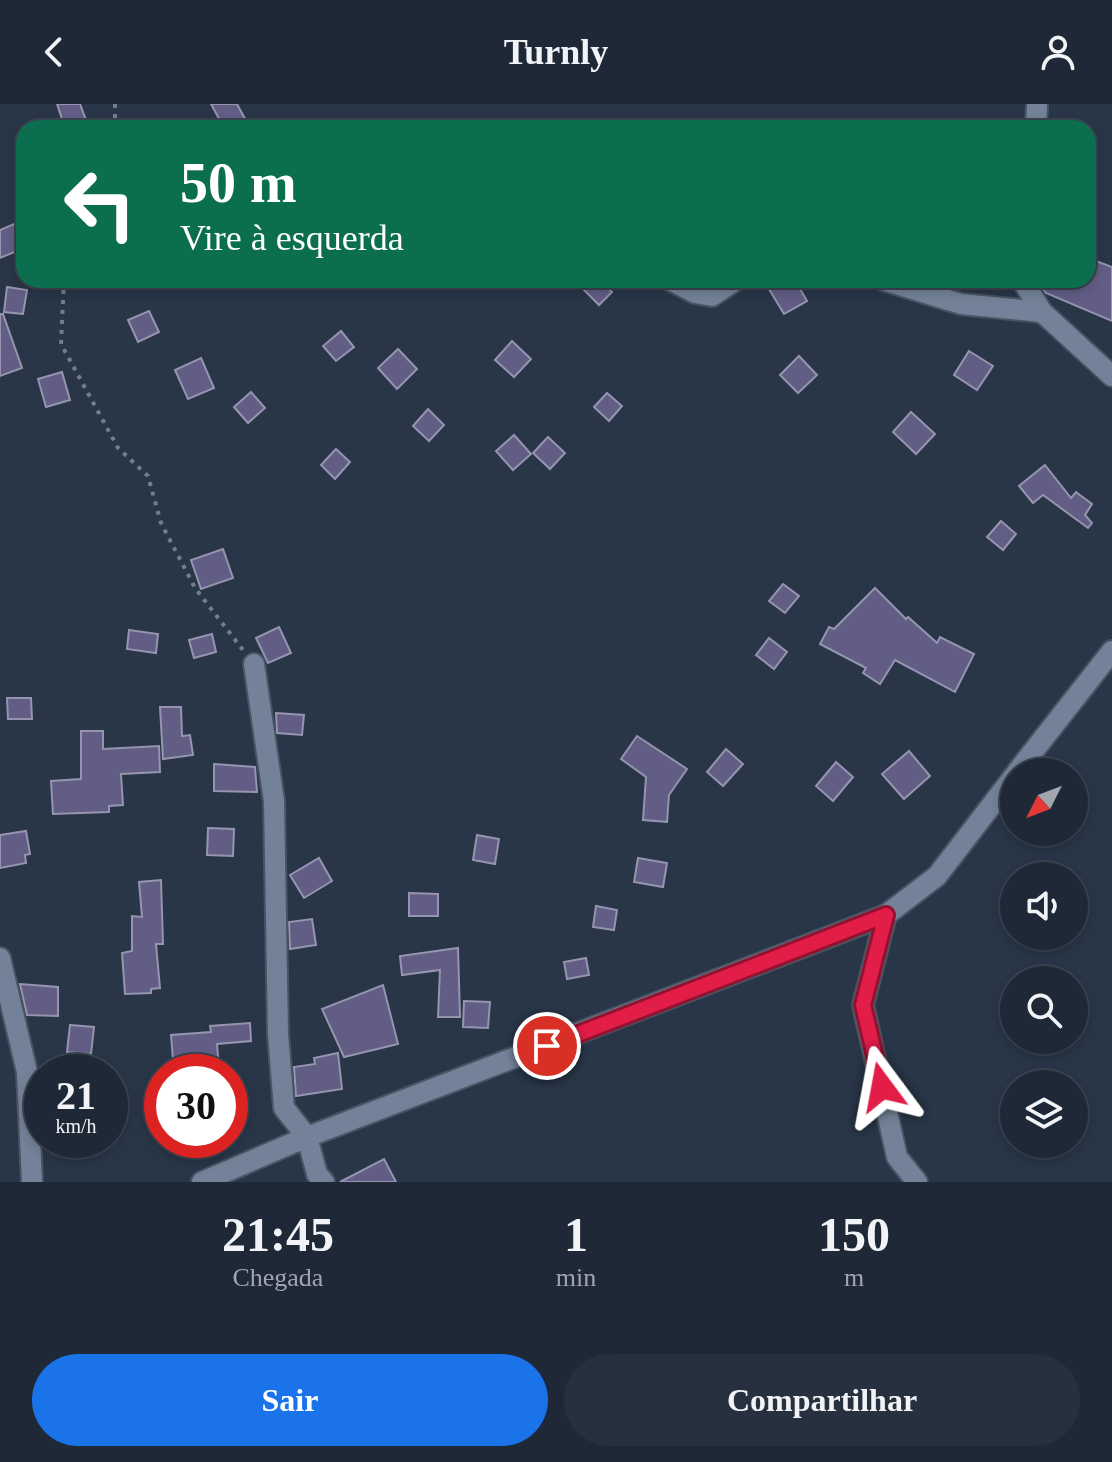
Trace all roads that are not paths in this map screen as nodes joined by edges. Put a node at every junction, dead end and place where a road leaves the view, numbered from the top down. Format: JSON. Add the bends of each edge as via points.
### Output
{"nodes":[{"id":1,"x":685,"y":288,"type":"edge"},
{"id":2,"x":724,"y":288,"type":"edge"},
{"id":3,"x":909,"y":288,"type":"edge"},
{"id":4,"x":1027,"y":288,"type":"edge"},
{"id":5,"x":1042,"y":312,"type":"junction"},
{"id":6,"x":1112,"y":376,"type":"edge"},
{"id":7,"x":1112,"y":651,"type":"edge"},
{"id":8,"x":254,"y":664,"type":"road end"},
{"id":9,"x":1028,"y":758,"type":"edge"},
{"id":10,"x":1000,"y":795,"type":"edge"},
{"id":11,"x":886,"y":915,"type":"junction"},
{"id":12,"x":0,"y":958,"type":"edge"},
{"id":13,"x":307,"y":1137,"type":"junction"},
{"id":14,"x":32,"y":1182,"type":"edge"},
{"id":15,"x":202,"y":1182,"type":"edge"},
{"id":16,"x":324,"y":1182,"type":"edge"},
{"id":17,"x":917,"y":1182,"type":"edge"}],
"edges":[{"from":1,"to":2,"type":"street","via":[[712,296]]},
{"from":3,"to":5,"type":"street","via":[[961,304]]},
{"from":4,"to":5,"type":"street"},
{"from":5,"to":6,"type":"street"},
{"from":7,"to":9,"type":"street"},
{"from":8,"to":13,"type":"street","via":[[274,801],[284,1108]]},
{"from":10,"to":11,"type":"street","via":[[937,876]]},
{"from":11,"to":13,"type":"street"},
{"from":11,"to":17,"type":"street","via":[[863,1005],[897,1157]]},
{"from":12,"to":14,"type":"street","via":[[27,1072]]},
{"from":13,"to":15,"type":"street"},
{"from":13,"to":16,"type":"street"}]}
